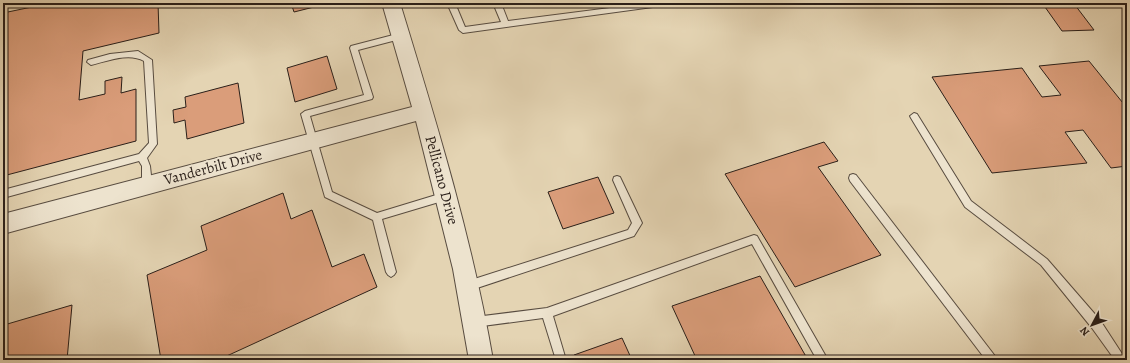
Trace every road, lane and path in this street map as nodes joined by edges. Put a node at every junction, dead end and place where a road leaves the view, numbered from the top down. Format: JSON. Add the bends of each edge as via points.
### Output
{"nodes":[{"id":1,"x":391,"y":3,"type":"edge"},
{"id":2,"x":451,"y":3,"type":"edge"},
{"id":3,"x":498,"y":3,"type":"edge"},
{"id":4,"x":659,"y":3,"type":"edge"},
{"id":5,"x":506,"y":24,"type":"junction"},
{"id":6,"x":401,"y":36,"type":"junction"},
{"id":7,"x":91,"y":62,"type":"dead end"},
{"id":8,"x":423,"y":112,"type":"junction"},
{"id":9,"x":914,"y":116,"type":"dead end"},
{"id":10,"x":312,"y":141,"type":"junction"},
{"id":11,"x":142,"y":157,"type":"junction"},
{"id":12,"x":853,"y":178,"type":"dead end"},
{"id":13,"x":617,"y":180,"type":"dead end"},
{"id":14,"x":147,"y":185,"type":"junction"},
{"id":15,"x":3,"y":194,"type":"edge"},
{"id":16,"x":446,"y":196,"type":"junction"},
{"id":17,"x":377,"y":217,"type":"junction"},
{"id":18,"x":3,"y":224,"type":"edge"},
{"id":19,"x":391,"y":272,"type":"dead end"},
{"id":20,"x":468,"y":286,"type":"junction"},
{"id":21,"x":547,"y":313,"type":"junction"},
{"id":22,"x":475,"y":322,"type":"junction"},
{"id":23,"x":481,"y":360,"type":"edge"},
{"id":24,"x":561,"y":360,"type":"edge"},
{"id":25,"x":823,"y":360,"type":"edge"},
{"id":26,"x":993,"y":360,"type":"edge"},
{"id":27,"x":1121,"y":360,"type":"edge"}],
"edges":[{"from":1,"to":6,"type":"street","name":"Pellicano Drive"},
{"from":2,"to":5,"type":"lane","via":[[463,30]]},
{"from":3,"to":5,"type":"lane"},
{"from":4,"to":5,"type":"lane"},
{"from":6,"to":8,"type":"street","name":"Pellicano Drive"},
{"from":6,"to":10,"type":"lane","via":[[354,48],[369,96],[305,114]]},
{"from":7,"to":11,"type":"lane","via":[[138,54],[148,60],[153,144]]},
{"from":8,"to":10,"type":"street","name":"Vanderbilt Drive"},
{"from":8,"to":16,"type":"street","name":"Pellicano Drive"},
{"from":9,"to":27,"type":"lane","via":[[968,204],[1044,262],[1096,324]]},
{"from":10,"to":14,"type":"street","name":"Vanderbilt Drive"},
{"from":10,"to":17,"type":"lane","via":[[328,194]]},
{"from":11,"to":14,"type":"lane","via":[[146,166]]},
{"from":11,"to":15,"type":"lane"},
{"from":12,"to":26,"type":"lane"},
{"from":13,"to":20,"type":"lane","via":[[637,223],[631,233]]},
{"from":14,"to":18,"type":"street","name":"Vanderbilt Drive"},
{"from":16,"to":17,"type":"lane"},
{"from":16,"to":20,"type":"street","name":"Pellicano Drive"},
{"from":17,"to":19,"type":"lane"},
{"from":20,"to":22,"type":"street","name":"Pellicano Drive"},
{"from":21,"to":22,"type":"lane"},
{"from":21,"to":24,"type":"lane"},
{"from":21,"to":25,"type":"lane","via":[[754,239]]},
{"from":22,"to":23,"type":"street","name":"Pellicano Drive"}]}
